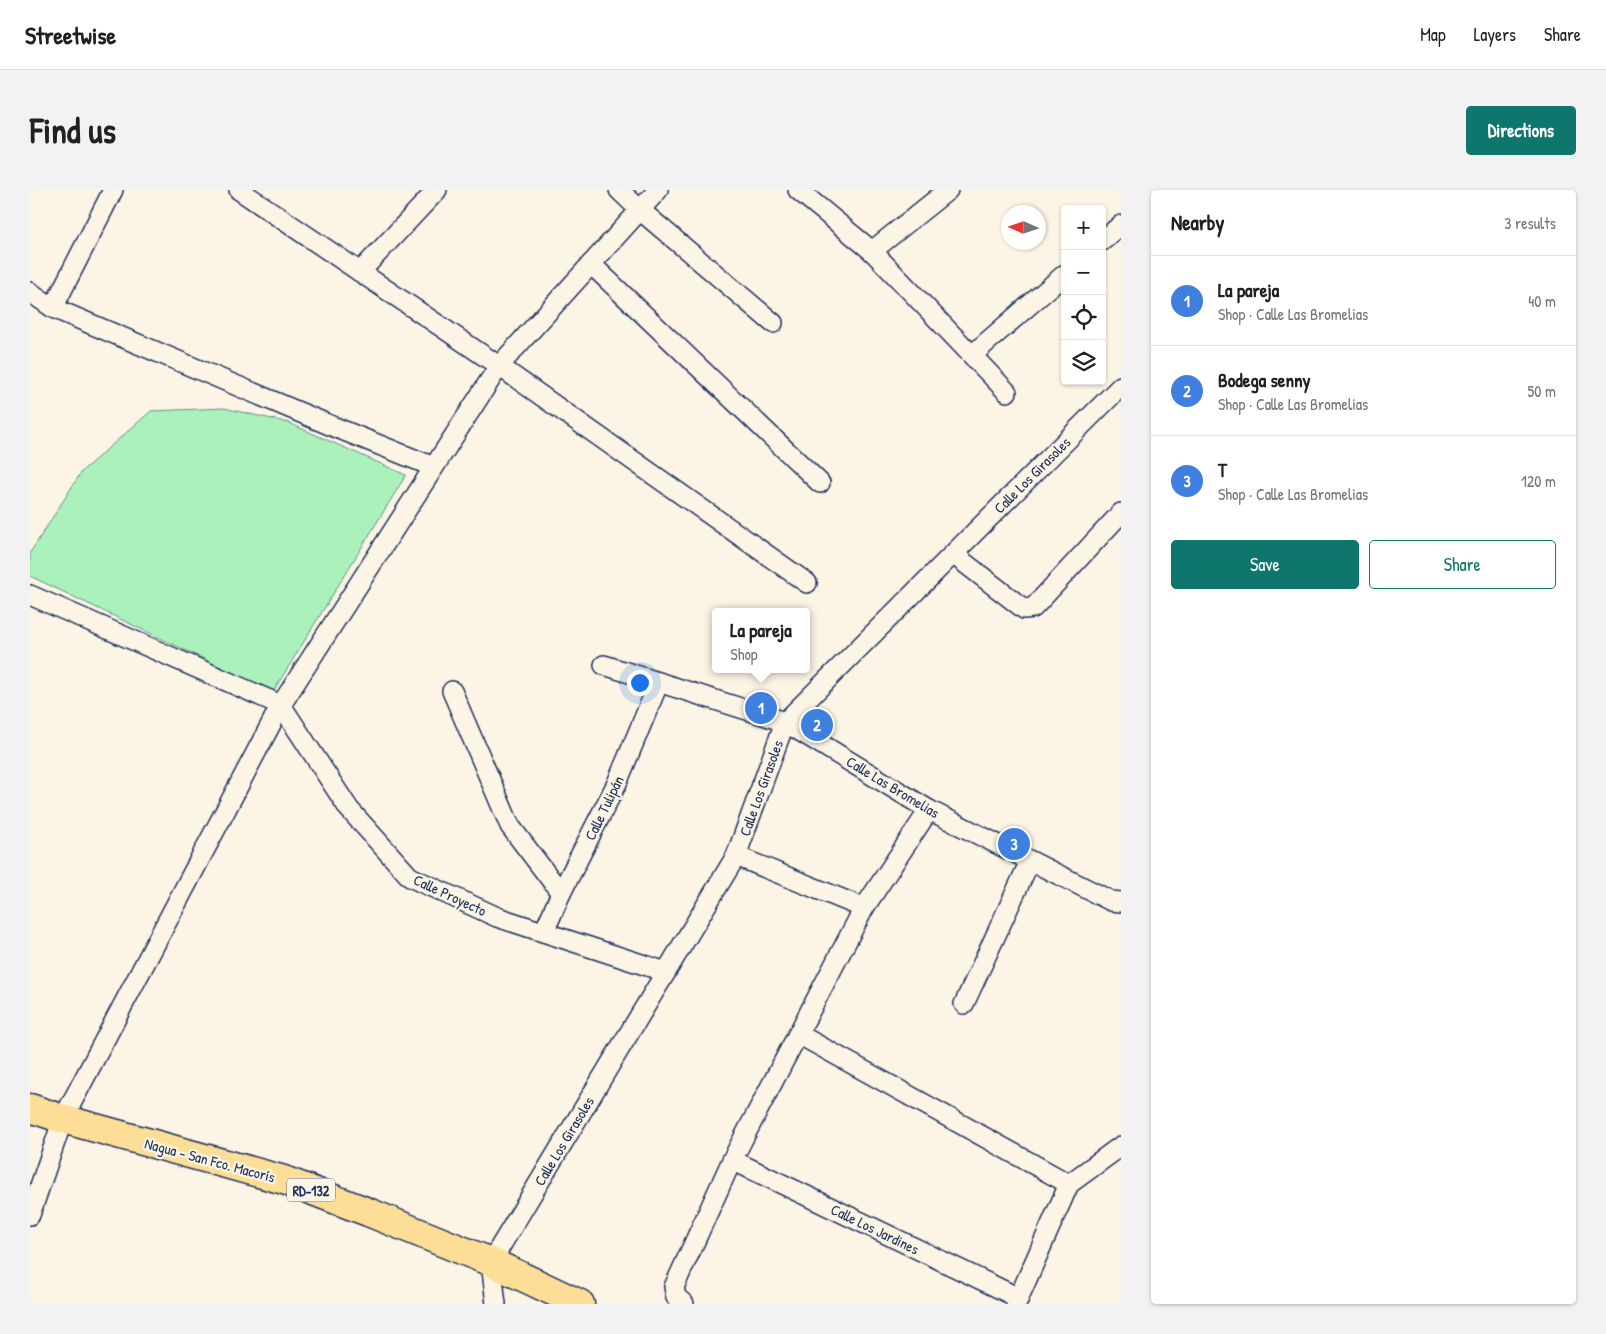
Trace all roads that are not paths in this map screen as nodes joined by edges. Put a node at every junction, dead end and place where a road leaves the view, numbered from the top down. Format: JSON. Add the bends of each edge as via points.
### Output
{"nodes":[{"id":1,"x":113,"y":190,"type":"edge"},
{"id":2,"x":239,"y":190,"type":"edge"},
{"id":3,"x":437,"y":190,"type":"edge"},
{"id":4,"x":619,"y":190,"type":"edge"},
{"id":5,"x":658,"y":190,"type":"edge"},
{"id":6,"x":798,"y":190,"type":"edge"},
{"id":7,"x":948,"y":190,"type":"edge"},
{"id":8,"x":640,"y":210,"type":"junction"},
{"id":9,"x":1121,"y":225,"type":"edge"},
{"id":10,"x":1106,"y":238,"type":"edge"},
{"id":11,"x":872,"y":251,"type":"junction"},
{"id":12,"x":591,"y":264,"type":"junction"},
{"id":13,"x":360,"y":272,"type":"junction"},
{"id":14,"x":1061,"y":277,"type":"edge"},
{"id":15,"x":30,"y":292,"type":"edge"},
{"id":16,"x":54,"y":308,"type":"junction"},
{"id":17,"x":773,"y":322,"type":"dead end"},
{"id":18,"x":972,"y":355,"type":"junction"},
{"id":19,"x":499,"y":366,"type":"junction"},
{"id":20,"x":1121,"y":386,"type":"edge"},
{"id":21,"x":1007,"y":392,"type":"dead end"},
{"id":22,"x":434,"y":467,"type":"junction"},
{"id":23,"x":820,"y":483,"type":"dead end"},
{"id":24,"x":1121,"y":513,"type":"edge"},
{"id":25,"x":953,"y":554,"type":"junction"},
{"id":26,"x":808,"y":583,"type":"dead end"},
{"id":27,"x":30,"y":595,"type":"edge"},
{"id":28,"x":604,"y":665,"type":"dead end"},
{"id":29,"x":658,"y":682,"type":"junction"},
{"id":30,"x":452,"y":691,"type":"dead end"},
{"id":31,"x":281,"y":705,"type":"junction"},
{"id":32,"x":785,"y":722,"type":"junction"},
{"id":33,"x":929,"y":810,"type":"junction"},
{"id":34,"x":736,"y":856,"type":"junction"},
{"id":35,"x":1030,"y":861,"type":"junction"},
{"id":36,"x":561,"y":894,"type":"junction"},
{"id":37,"x":1121,"y":902,"type":"edge"},
{"id":38,"x":864,"y":908,"type":"junction"},
{"id":39,"x":544,"y":932,"type":"junction"},
{"id":40,"x":666,"y":972,"type":"junction"},
{"id":41,"x":964,"y":1004,"type":"dead end"},
{"id":42,"x":798,"y":1034,"type":"junction"},
{"id":43,"x":30,"y":1108,"type":"edge"},
{"id":44,"x":64,"y":1120,"type":"junction"},
{"id":45,"x":1121,"y":1146,"type":"edge"},
{"id":46,"x":732,"y":1160,"type":"junction"},
{"id":47,"x":1069,"y":1184,"type":"junction"},
{"id":48,"x":30,"y":1216,"type":"edge"},
{"id":49,"x":491,"y":1262,"type":"junction"},
{"id":50,"x":1018,"y":1301,"type":"edge"},
{"id":51,"x":496,"y":1304,"type":"edge"},
{"id":52,"x":580,"y":1304,"type":"edge"},
{"id":53,"x":684,"y":1304,"type":"edge"}],
"edges":[{"from":1,"to":16,"type":"street"},
{"from":2,"to":13,"type":"street"},
{"from":3,"to":13,"type":"street"},
{"from":4,"to":8,"type":"street"},
{"from":5,"to":8,"type":"street"},
{"from":6,"to":11,"type":"street"},
{"from":7,"to":11,"type":"street"},
{"from":8,"to":12,"type":"street"},
{"from":8,"to":17,"type":"street"},
{"from":9,"to":10,"type":"street"},
{"from":11,"to":18,"type":"street"},
{"from":12,"to":19,"type":"street"},
{"from":12,"to":23,"type":"street"},
{"from":13,"to":19,"type":"street"},
{"from":14,"to":18,"type":"street"},
{"from":15,"to":16,"type":"street"},
{"from":16,"to":22,"type":"street"},
{"from":18,"to":21,"type":"street"},
{"from":19,"to":22,"type":"street"},
{"from":19,"to":26,"type":"street"},
{"from":20,"to":25,"type":"street","name":"Calle Los Girasoles"},
{"from":22,"to":31,"type":"street"},
{"from":24,"to":25,"type":"street","via":[[1033,608],[1024,608]]},
{"from":25,"to":32,"type":"street","name":"Calle Los Girasoles"},
{"from":27,"to":31,"type":"street"},
{"from":28,"to":29,"type":"street","name":"Calle Las Bromelias"},
{"from":29,"to":32,"type":"street","name":"Calle Las Bromelias"},
{"from":29,"to":36,"type":"street","name":"Calle Tulipán","via":[[617,783]]},
{"from":30,"to":36,"type":"street","via":[[510,826]]},
{"from":31,"to":39,"type":"street","name":"Calle Proyecto","via":[[349,809],[410,877],[497,917]]},
{"from":31,"to":44,"type":"street"},
{"from":32,"to":33,"type":"street","name":"Calle Las Bromelias"},
{"from":32,"to":34,"type":"street","name":"Calle Los Girasoles"},
{"from":33,"to":35,"type":"street","name":"Calle Las Bromelias"},
{"from":33,"to":38,"type":"street"},
{"from":34,"to":38,"type":"street"},
{"from":34,"to":40,"type":"street","name":"Calle Los Girasoles"},
{"from":35,"to":37,"type":"street","name":"Calle Las Bromelias","via":[[1111,901]]},
{"from":35,"to":41,"type":"street"},
{"from":36,"to":39,"type":"street","name":"Calle Tulipán"},
{"from":38,"to":42,"type":"street"},
{"from":39,"to":40,"type":"street","name":"Calle Proyecto"},
{"from":40,"to":49,"type":"street","name":"Calle Los Girasoles"},
{"from":42,"to":46,"type":"street"},
{"from":42,"to":47,"type":"street"},
{"from":43,"to":44,"type":"main road","name":"Nagua - San Fco. Macorís","number":"RD-132"},
{"from":44,"to":48,"type":"street"},
{"from":44,"to":49,"type":"main road","name":"Nagua - San Fco. Macorís","number":"RD-132","via":[[284,1180]]},
{"from":45,"to":47,"type":"street"},
{"from":46,"to":50,"type":"street","name":"Calle Los Jardines"},
{"from":46,"to":53,"type":"street","via":[[674,1287],[676,1298]]},
{"from":47,"to":50,"type":"street"},
{"from":49,"to":51,"type":"street"},
{"from":49,"to":52,"type":"main road","name":"Nagua - San Fco. Macorís","number":"RD-132"}]}
